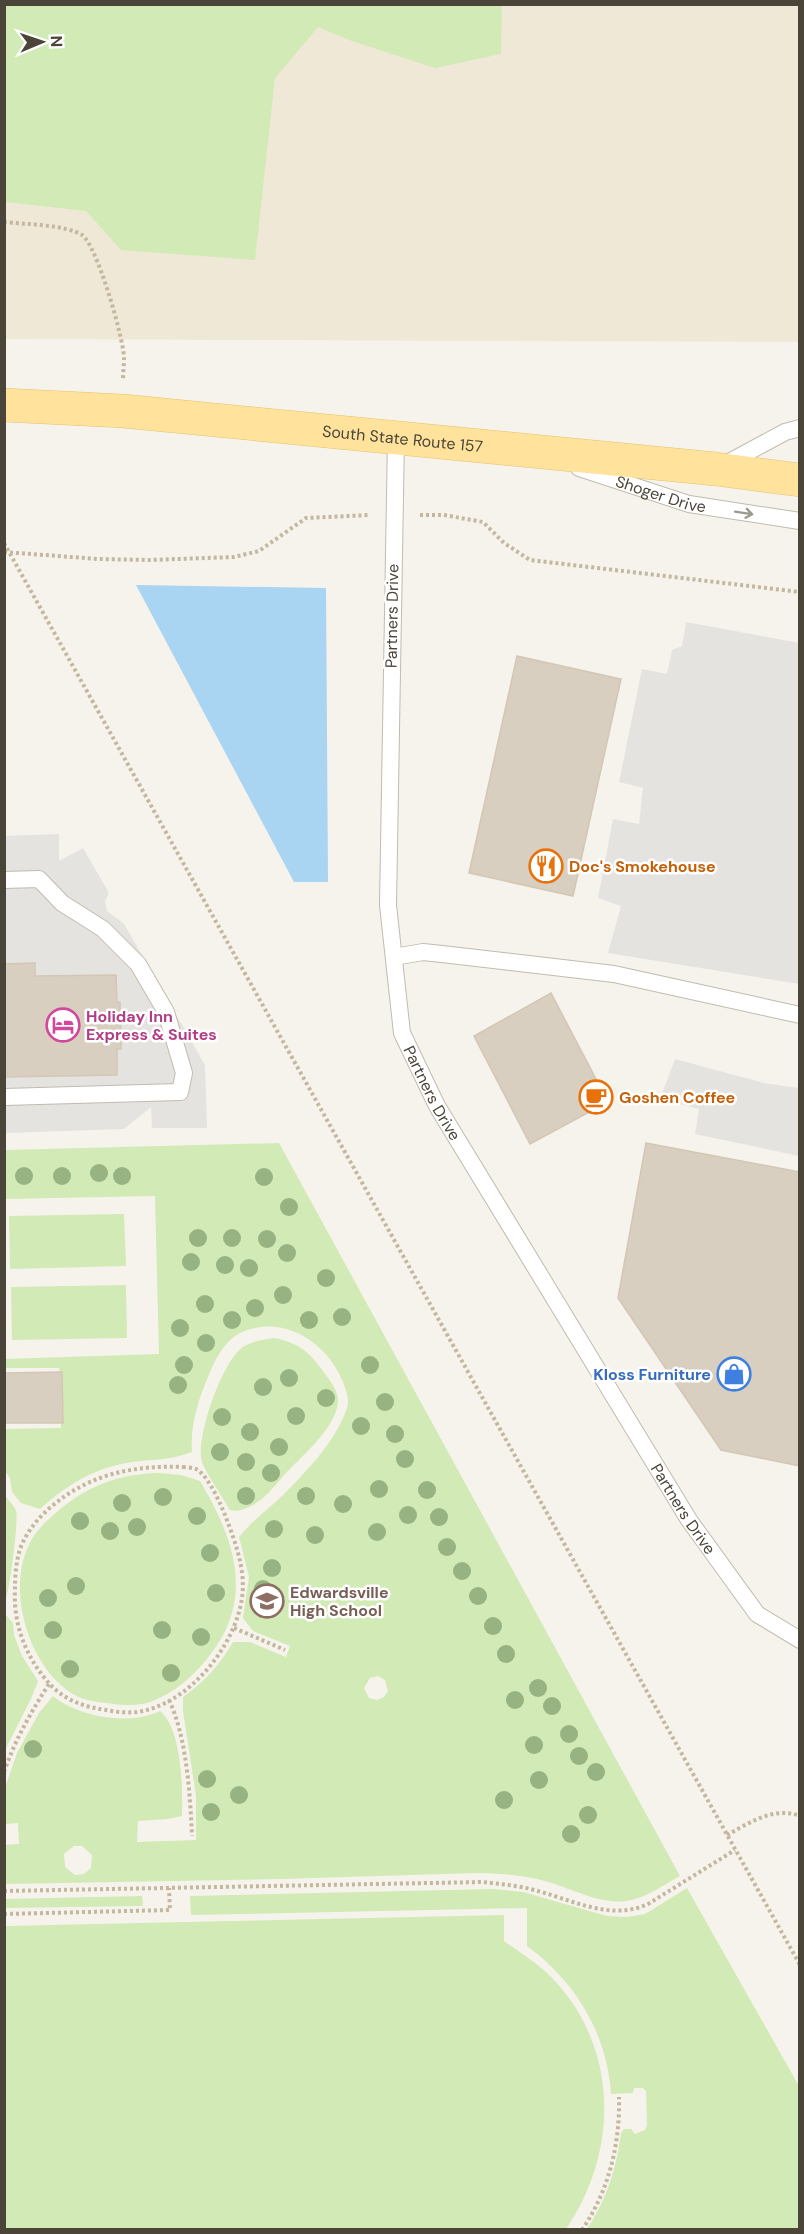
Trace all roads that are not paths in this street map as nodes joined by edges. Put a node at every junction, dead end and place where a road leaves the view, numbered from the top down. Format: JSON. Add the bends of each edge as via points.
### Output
{"nodes":[{"id":1,"x":4,"y":405,"type":"edge"},
{"id":2,"x":800,"y":428,"type":"edge"},
{"id":3,"x":396,"y":438,"type":"junction"},
{"id":4,"x":526,"y":450,"type":"junction"},
{"id":5,"x":716,"y":469,"type":"junction"},
{"id":6,"x":800,"y":480,"type":"edge"},
{"id":7,"x":800,"y":521,"type":"edge"},
{"id":8,"x":4,"y":880,"type":"edge"},
{"id":9,"x":394,"y":957,"type":"junction"},
{"id":10,"x":800,"y":1015,"type":"edge"},
{"id":11,"x":4,"y":1097,"type":"edge"},
{"id":12,"x":800,"y":1640,"type":"edge"}],
"edges":[{"from":1,"to":3,"type":"main road","name":"South State Route 157","via":[[123,411]]},
{"from":2,"to":5,"type":"lane"},
{"from":3,"to":4,"type":"main road","name":"South State Route 157"},
{"from":3,"to":9,"type":"lane","name":"Partners Drive","via":[[388,905]]},
{"from":4,"to":5,"type":"main road","name":"South State Route 157"},
{"from":4,"to":7,"type":"lane","name":"Shoger Drive","one_way":true,"via":[[689,504]]},
{"from":5,"to":6,"type":"main road","name":"South State Route 157"},
{"from":8,"to":11,"type":"lane","via":[[39,879],[62,903],[103,929],[138,964],[166,1012],[184,1073],[180,1092]]},
{"from":9,"to":10,"type":"lane","via":[[423,952],[614,974]]},
{"from":9,"to":12,"type":"lane","name":"Partners Drive","via":[[402,1033],[437,1106],[689,1520],[757,1614]]}]}
